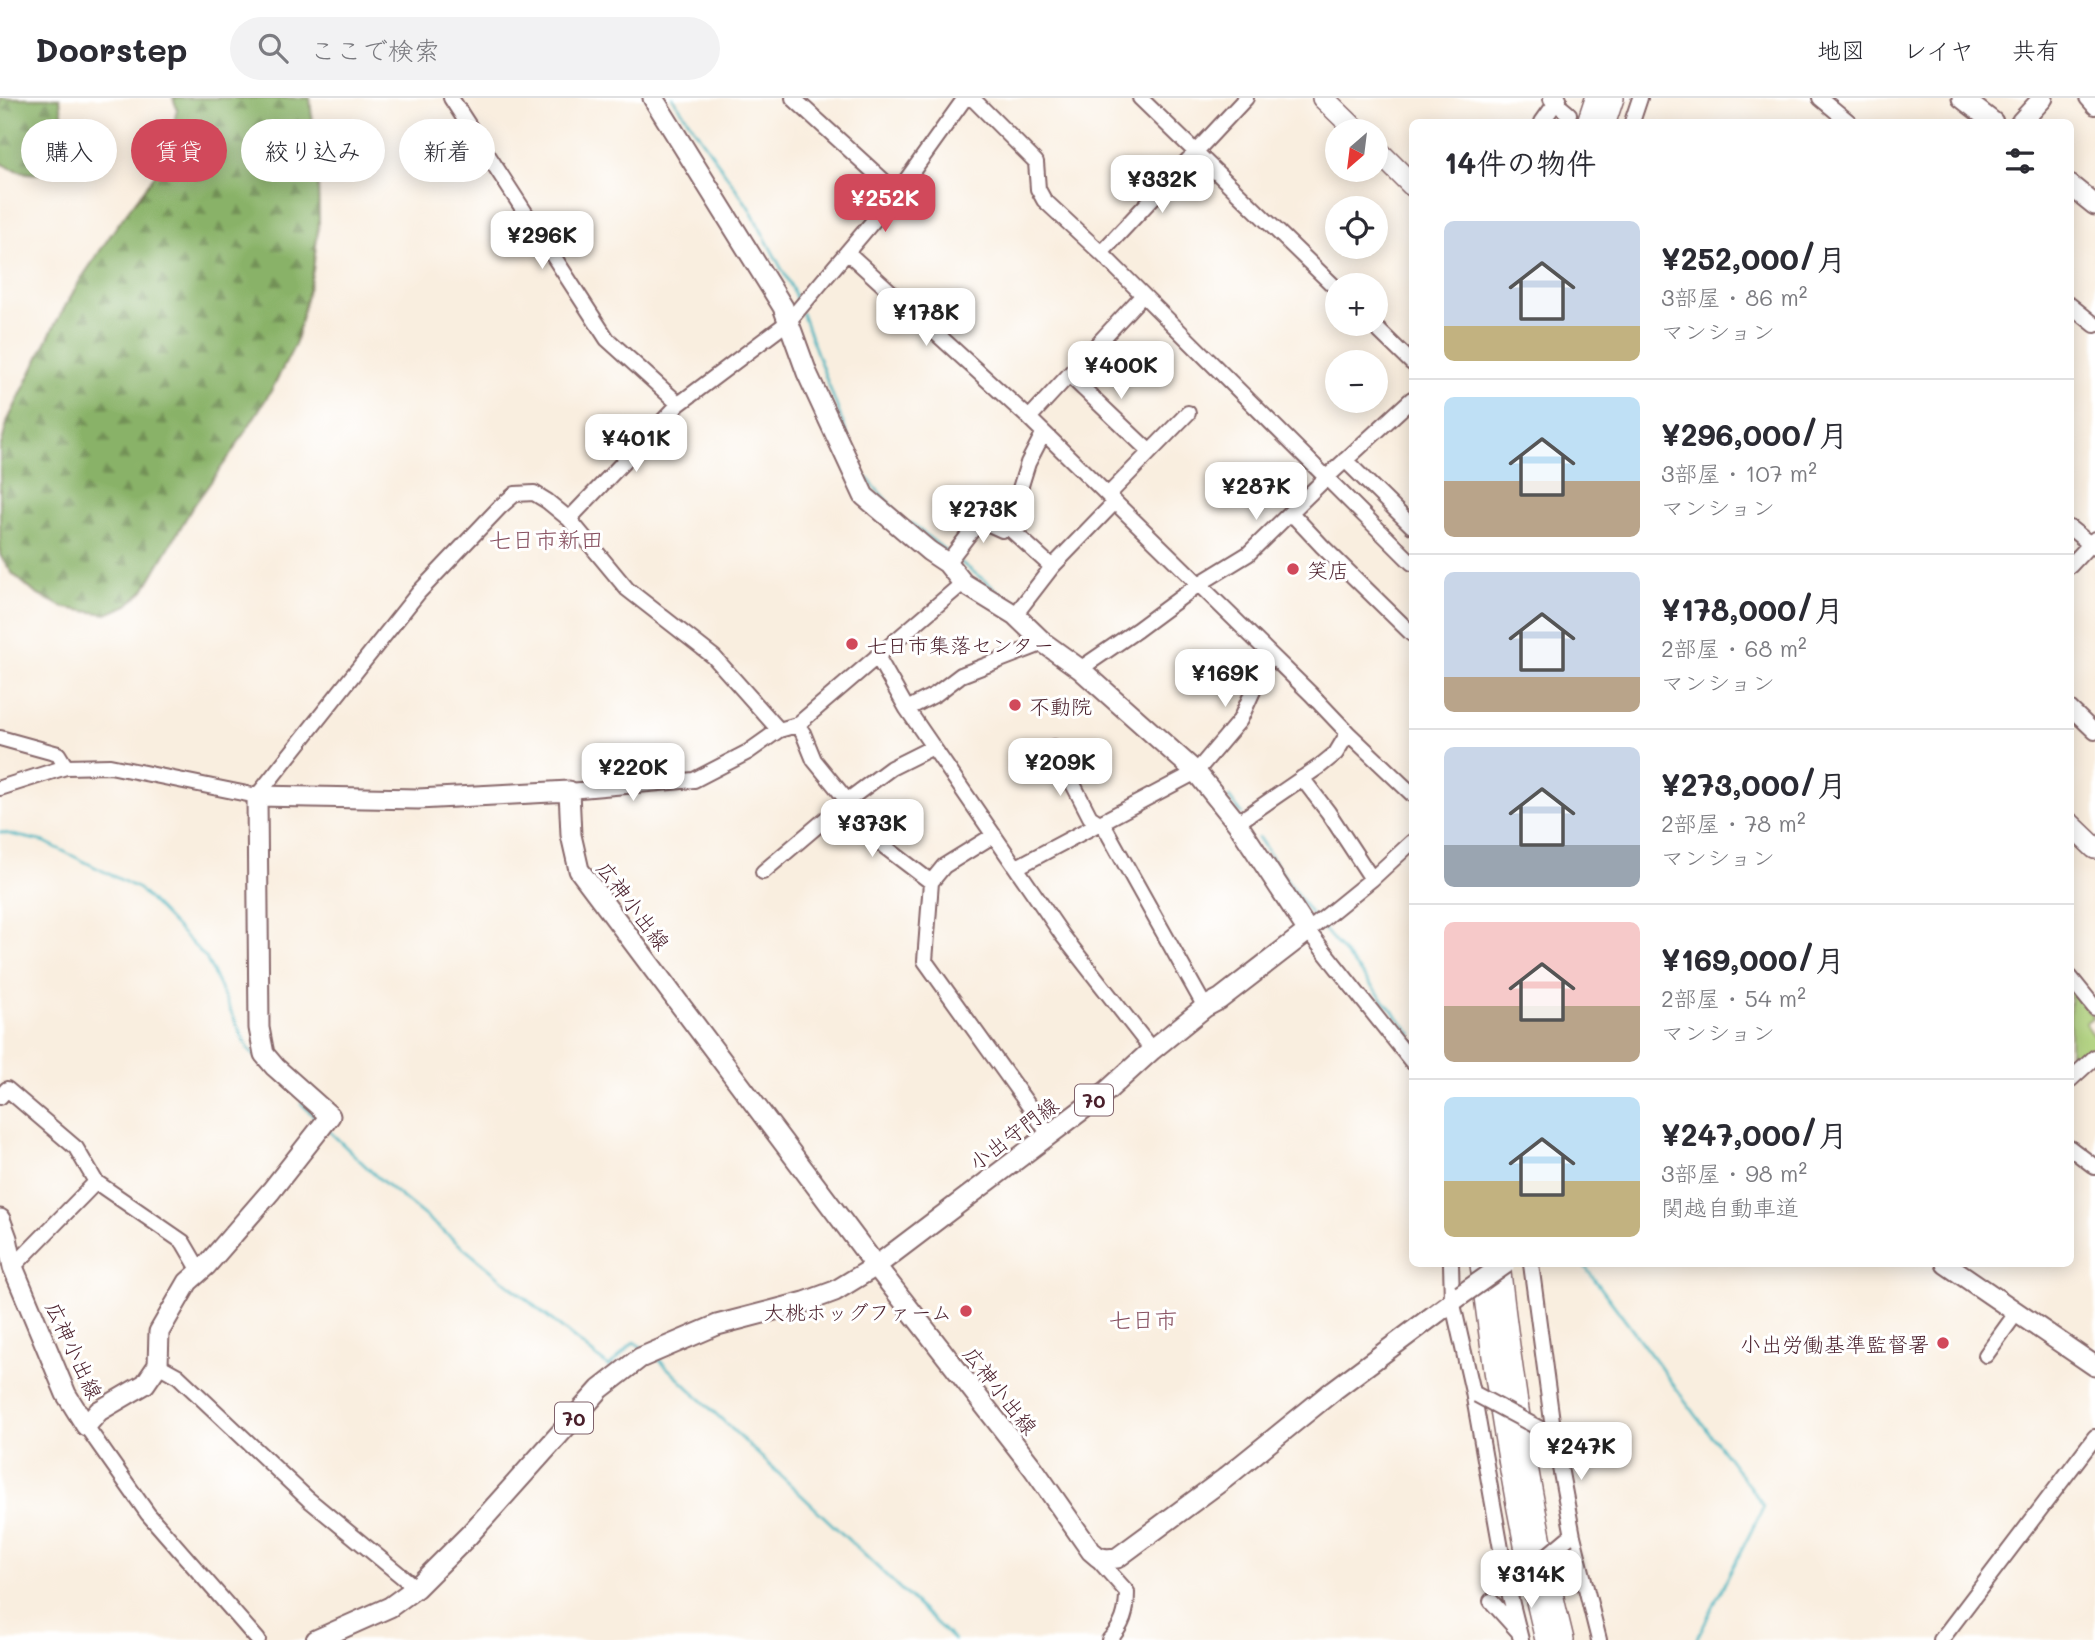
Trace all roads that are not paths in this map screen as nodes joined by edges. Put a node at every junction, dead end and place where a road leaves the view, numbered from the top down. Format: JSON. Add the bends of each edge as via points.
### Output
{"nodes":[{"id":1,"x":452,"y":98,"type":"edge"},
{"id":2,"x":653,"y":98,"type":"edge"},
{"id":3,"x":793,"y":98,"type":"edge"},
{"id":4,"x":967,"y":98,"type":"edge"},
{"id":5,"x":1140,"y":98,"type":"edge"},
{"id":6,"x":1246,"y":98,"type":"edge"},
{"id":7,"x":1323,"y":98,"type":"edge"},
{"id":8,"x":1595,"y":98,"type":"edge"},
{"id":9,"x":1613,"y":98,"type":"edge"},
{"id":10,"x":1640,"y":98,"type":"edge"},
{"id":11,"x":1820,"y":98,"type":"edge"},
{"id":12,"x":1962,"y":98,"type":"edge"},
{"id":13,"x":2043,"y":98,"type":"edge"},
{"id":14,"x":2087,"y":98,"type":"edge"},
{"id":15,"x":1555,"y":100,"type":"edge"},
{"id":16,"x":2095,"y":107,"type":"edge"},
{"id":17,"x":1578,"y":118,"type":"edge"},
{"id":18,"x":1345,"y":119,"type":"edge"},
{"id":19,"x":1544,"y":119,"type":"edge"},
{"id":20,"x":1606,"y":119,"type":"edge"},
{"id":21,"x":1633,"y":119,"type":"edge"},
{"id":22,"x":1845,"y":119,"type":"edge"},
{"id":23,"x":1989,"y":119,"type":"edge"},
{"id":24,"x":2024,"y":119,"type":"edge"},
{"id":25,"x":1197,"y":152,"type":"junction"},
{"id":26,"x":1388,"y":161,"type":"edge"},
{"id":27,"x":1409,"y":182,"type":"edge"},
{"id":28,"x":2074,"y":188,"type":"edge"},
{"id":29,"x":898,"y":193,"type":"junction"},
{"id":30,"x":2095,"y":205,"type":"edge"},
{"id":31,"x":847,"y":252,"type":"junction"},
{"id":32,"x":1101,"y":253,"type":"junction"},
{"id":33,"x":1325,"y":277,"type":"edge"},
{"id":34,"x":1142,"y":296,"type":"junction"},
{"id":35,"x":2074,"y":308,"type":"edge"},
{"id":36,"x":788,"y":322,"type":"junction"},
{"id":37,"x":2095,"y":326,"type":"edge"},
{"id":38,"x":1384,"y":336,"type":"edge"},
{"id":39,"x":1409,"y":360,"type":"edge"},
{"id":40,"x":1069,"y":375,"type":"junction"},
{"id":41,"x":1409,"y":402,"type":"edge"},
{"id":42,"x":679,"y":404,"type":"junction"},
{"id":43,"x":1188,"y":413,"type":"dead end"},
{"id":44,"x":1029,"y":418,"type":"junction"},
{"id":45,"x":1043,"y":434,"type":"junction"},
{"id":46,"x":1150,"y":452,"type":"junction"},
{"id":47,"x":1345,"y":460,"type":"junction"},
{"id":48,"x":1327,"y":477,"type":"junction"},
{"id":49,"x":1112,"y":499,"type":"junction"},
{"id":50,"x":1291,"y":513,"type":"junction"},
{"id":51,"x":569,"y":519,"type":"junction"},
{"id":52,"x":1409,"y":523,"type":"edge"},
{"id":53,"x":1009,"y":527,"type":"junction"},
{"id":54,"x":2074,"y":531,"type":"edge"},
{"id":55,"x":2093,"y":544,"type":"edge"},
{"id":56,"x":1409,"y":560,"type":"edge"},
{"id":57,"x":2074,"y":562,"type":"edge"},
{"id":58,"x":947,"y":563,"type":"junction"},
{"id":59,"x":1052,"y":568,"type":"junction"},
{"id":60,"x":963,"y":583,"type":"junction"},
{"id":61,"x":1199,"y":584,"type":"junction"},
{"id":62,"x":1015,"y":615,"type":"junction"},
{"id":63,"x":1409,"y":631,"type":"edge"},
{"id":64,"x":1044,"y":643,"type":"junction"},
{"id":65,"x":1269,"y":654,"type":"junction"},
{"id":66,"x":877,"y":656,"type":"junction"},
{"id":67,"x":1080,"y":669,"type":"junction"},
{"id":68,"x":907,"y":709,"type":"junction"},
{"id":69,"x":2074,"y":712,"type":"edge"},
{"id":70,"x":797,"y":725,"type":"junction"},
{"id":71,"x":779,"y":730,"type":"junction"},
{"id":72,"x":2095,"y":732,"type":"edge"},
{"id":73,"x":1348,"y":733,"type":"junction"},
{"id":74,"x":0,"y":738,"type":"edge"},
{"id":75,"x":933,"y":747,"type":"junction"},
{"id":76,"x":1054,"y":747,"type":"dead end"},
{"id":77,"x":66,"y":767,"type":"junction"},
{"id":78,"x":1196,"y":772,"type":"junction"},
{"id":79,"x":1302,"y":778,"type":"junction"},
{"id":80,"x":0,"y":788,"type":"edge"},
{"id":81,"x":569,"y":791,"type":"junction"},
{"id":82,"x":1409,"y":791,"type":"edge"},
{"id":83,"x":257,"y":796,"type":"junction"},
{"id":84,"x":848,"y":800,"type":"junction"},
{"id":85,"x":1098,"y":823,"type":"junction"},
{"id":86,"x":1237,"y":823,"type":"junction"},
{"id":87,"x":2074,"y":829,"type":"edge"},
{"id":88,"x":995,"y":835,"type":"junction"},
{"id":89,"x":1409,"y":845,"type":"edge"},
{"id":90,"x":2095,"y":848,"type":"edge"},
{"id":91,"x":1017,"y":867,"type":"junction"},
{"id":92,"x":763,"y":872,"type":"dead end"},
{"id":93,"x":1372,"y":879,"type":"junction"},
{"id":94,"x":931,"y":882,"type":"junction"},
{"id":95,"x":1308,"y":931,"type":"junction"},
{"id":96,"x":2074,"y":982,"type":"edge"},
{"id":97,"x":1205,"y":1007,"type":"junction"},
{"id":98,"x":2095,"y":1008,"type":"edge"},
{"id":99,"x":1152,"y":1050,"type":"junction"},
{"id":100,"x":1409,"y":1058,"type":"edge"},
{"id":101,"x":2094,"y":1059,"type":"edge"},
{"id":102,"x":2074,"y":1076,"type":"edge"},
{"id":103,"x":0,"y":1097,"type":"edge"},
{"id":104,"x":1049,"y":1134,"type":"junction"},
{"id":105,"x":2074,"y":1151,"type":"edge"},
{"id":106,"x":2095,"y":1167,"type":"edge"},
{"id":107,"x":96,"y":1182,"type":"junction"},
{"id":108,"x":0,"y":1219,"type":"edge"},
{"id":109,"x":876,"y":1266,"type":"junction"},
{"id":110,"x":13,"y":1267,"type":"junction"},
{"id":111,"x":1452,"y":1267,"type":"edge"},
{"id":112,"x":1481,"y":1267,"type":"edge"},
{"id":113,"x":1499,"y":1267,"type":"edge"},
{"id":114,"x":1501,"y":1267,"type":"edge"},
{"id":115,"x":1531,"y":1267,"type":"edge"},
{"id":116,"x":1950,"y":1267,"type":"edge"},
{"id":117,"x":200,"y":1271,"type":"junction"},
{"id":118,"x":1457,"y":1298,"type":"junction"},
{"id":119,"x":2017,"y":1312,"type":"junction"},
{"id":120,"x":1986,"y":1355,"type":"dead end"},
{"id":121,"x":158,"y":1365,"type":"junction"},
{"id":122,"x":2095,"y":1366,"type":"edge"},
{"id":123,"x":1475,"y":1393,"type":"junction"},
{"id":124,"x":86,"y":1426,"type":"junction"},
{"id":125,"x":1552,"y":1435,"type":"junction"},
{"id":126,"x":2095,"y":1437,"type":"edge"},
{"id":127,"x":1571,"y":1537,"type":"junction"},
{"id":128,"x":1091,"y":1551,"type":"junction"},
{"id":129,"x":1510,"y":1587,"type":"junction"},
{"id":130,"x":416,"y":1588,"type":"junction"},
{"id":131,"x":1491,"y":1601,"type":"dead end"},
{"id":132,"x":1520,"y":1636,"type":"edge"},
{"id":133,"x":258,"y":1640,"type":"edge"},
{"id":134,"x":316,"y":1640,"type":"edge"},
{"id":135,"x":1109,"y":1640,"type":"edge"},
{"id":136,"x":1546,"y":1640,"type":"edge"},
{"id":137,"x":1563,"y":1640,"type":"edge"},
{"id":138,"x":1599,"y":1640,"type":"edge"},
{"id":139,"x":1941,"y":1640,"type":"edge"}],
"edges":[{"from":1,"to":42,"type":"street","via":[[607,339]]},
{"from":2,"to":36,"type":"main road"},
{"from":3,"to":29,"type":"street"},
{"from":4,"to":29,"type":"street"},
{"from":4,"to":32,"type":"street","via":[[1036,162],[1038,189],[1044,200]]},
{"from":5,"to":25,"type":"street"},
{"from":6,"to":25,"type":"street"},
{"from":7,"to":18,"type":"highway"},
{"from":8,"to":17,"type":"highway"},
{"from":9,"to":20,"type":"highway"},
{"from":10,"to":21,"type":"street"},
{"from":11,"to":22,"type":"street"},
{"from":12,"to":23,"type":"main road"},
{"from":13,"to":24,"type":"main road"},
{"from":14,"to":16,"type":"street"},
{"from":15,"to":17,"type":"street"},
{"from":15,"to":19,"type":"street"},
{"from":25,"to":32,"type":"street"},
{"from":25,"to":33,"type":"street"},
{"from":26,"to":27,"type":"highway"},
{"from":28,"to":30,"type":"main road"},
{"from":29,"to":31,"type":"street"},
{"from":31,"to":36,"type":"street"},
{"from":31,"to":44,"type":"street"},
{"from":32,"to":34,"type":"street"},
{"from":34,"to":40,"type":"street"},
{"from":34,"to":48,"type":"street"},
{"from":35,"to":37,"type":"street"},
{"from":36,"to":42,"type":"street"},
{"from":36,"to":58,"type":"main road","via":[[864,496]]},
{"from":38,"to":39,"type":"street"},
{"from":40,"to":44,"type":"street"},
{"from":40,"to":46,"type":"street"},
{"from":41,"to":47,"type":"street"},
{"from":42,"to":51,"type":"street"},
{"from":43,"to":46,"type":"street"},
{"from":44,"to":45,"type":"street"},
{"from":45,"to":49,"type":"street"},
{"from":45,"to":53,"type":"street","via":[[1028,463]]},
{"from":46,"to":49,"type":"street"},
{"from":47,"to":48,"type":"street"},
{"from":47,"to":52,"type":"street"},
{"from":48,"to":50,"type":"street"},
{"from":48,"to":56,"type":"street"},
{"from":49,"to":59,"type":"street"},
{"from":49,"to":61,"type":"street"},
{"from":50,"to":61,"type":"street","via":[[1248,555]]},
{"from":50,"to":63,"type":"street"},
{"from":51,"to":71,"type":"street","via":[[627,590],[714,657]]},
{"from":51,"to":83,"type":"street","via":[[534,493],[515,494],[500,507],[419,592]]},
{"from":53,"to":58,"type":"street","via":[[1002,530],[980,520]]},
{"from":53,"to":59,"type":"street"},
{"from":54,"to":55,"type":"street"},
{"from":55,"to":57,"type":"street"},
{"from":58,"to":60,"type":"main road"},
{"from":59,"to":62,"type":"street"},
{"from":60,"to":62,"type":"main road"},
{"from":60,"to":66,"type":"street"},
{"from":61,"to":65,"type":"street"},
{"from":61,"to":67,"type":"street"},
{"from":62,"to":64,"type":"main road"},
{"from":64,"to":67,"type":"main road"},
{"from":64,"to":68,"type":"street","via":[[961,675]]},
{"from":65,"to":73,"type":"street"},
{"from":65,"to":78,"type":"street","via":[[1240,720]]},
{"from":66,"to":68,"type":"street"},
{"from":66,"to":70,"type":"street"},
{"from":67,"to":78,"type":"main road"},
{"from":68,"to":75,"type":"street"},
{"from":69,"to":72,"type":"street"},
{"from":70,"to":71,"type":"street"},
{"from":70,"to":84,"type":"street","via":[[814,760]]},
{"from":71,"to":81,"type":"street","via":[[694,780]]},
{"from":73,"to":79,"type":"street","via":[[1336,753]]},
{"from":73,"to":82,"type":"street"},
{"from":74,"to":77,"type":"street","via":[[58,754]]},
{"from":75,"to":84,"type":"street","via":[[891,768]]},
{"from":75,"to":88,"type":"street"},
{"from":76,"to":85,"type":"street","via":[[1090,817]]},
{"from":77,"to":80,"type":"street"},
{"from":77,"to":83,"type":"street","via":[[110,766]]},
{"from":78,"to":85,"type":"street"},
{"from":78,"to":86,"type":"main road"},
{"from":79,"to":86,"type":"street"},
{"from":79,"to":93,"type":"street"},
{"from":81,"to":83,"type":"main road","via":[[418,799]]},
{"from":81,"to":109,"type":"main road","name":"広神小出線","via":[[571,835],[579,870]]},
{"from":83,"to":117,"type":"main road","via":[[259,1028],[264,1054],[330,1116]]},
{"from":84,"to":92,"type":"street"},
{"from":84,"to":94,"type":"street","via":[[885,847]]},
{"from":85,"to":91,"type":"street"},
{"from":85,"to":97,"type":"street","via":[[1104,826]]},
{"from":86,"to":95,"type":"main road"},
{"from":87,"to":90,"type":"highway"},
{"from":88,"to":91,"type":"street"},
{"from":88,"to":94,"type":"street","via":[[944,866]]},
{"from":89,"to":93,"type":"street"},
{"from":91,"to":99,"type":"street","via":[[1063,936]]},
{"from":93,"to":95,"type":"street"},
{"from":94,"to":104,"type":"street","via":[[925,961]]},
{"from":95,"to":97,"type":"main road","name":"小出守門線","number":"70"},
{"from":95,"to":100,"type":"street"},
{"from":96,"to":98,"type":"street"},
{"from":97,"to":99,"type":"main road","name":"小出守門線","number":"70"},
{"from":99,"to":104,"type":"main road","name":"小出守門線","number":"70"},
{"from":101,"to":102,"type":"street"},
{"from":103,"to":107,"type":"street","via":[[7,1089],[76,1149]]},
{"from":104,"to":109,"type":"main road","name":"小出守門線","number":"70"},
{"from":105,"to":106,"type":"street"},
{"from":107,"to":110,"type":"street"},
{"from":107,"to":117,"type":"street","via":[[183,1242]]},
{"from":108,"to":110,"type":"main road","name":"広神小出線"},
{"from":109,"to":128,"type":"main road","name":"広神小出線","via":[[1033,1468]]},
{"from":109,"to":130,"type":"main road","number":"70","via":[[835,1291],[717,1325],[624,1369],[600,1389]]},
{"from":110,"to":124,"type":"main road","name":"広神小出線","via":[[66,1394]]},
{"from":111,"to":118,"type":"street"},
{"from":112,"to":136,"type":"highway","via":[[1504,1435]]},
{"from":113,"to":137,"type":"highway","via":[[1521,1429]]},
{"from":114,"to":118,"type":"main road","bridge":true},
{"from":115,"to":125,"type":"street"},
{"from":116,"to":119,"type":"main road"},
{"from":117,"to":121,"type":"main road","via":[[188,1282],[159,1332]]},
{"from":118,"to":123,"type":"street"},
{"from":118,"to":128,"type":"main road","via":[[1116,1558],[1098,1557]]},
{"from":119,"to":120,"type":"street"},
{"from":119,"to":122,"type":"main road"},
{"from":121,"to":124,"type":"main road","name":"広神小出線","via":[[145,1384],[99,1411]]},
{"from":121,"to":130,"type":"street","via":[[178,1376],[308,1499]]},
{"from":123,"to":125,"type":"street","bridge":true},
{"from":123,"to":129,"type":"street"},
{"from":124,"to":133,"type":"street","via":[[148,1514]]},
{"from":125,"to":127,"type":"street"},
{"from":126,"to":139,"type":"street"},
{"from":127,"to":129,"type":"street","bridge":true},
{"from":127,"to":138,"type":"street"},
{"from":128,"to":135,"type":"street","via":[[1127,1592],[1120,1630]]},
{"from":129,"to":132,"type":"street"},
{"from":130,"to":134,"type":"main road","number":"70","via":[[390,1607]]},
{"from":131,"to":132,"type":"street"}]}
